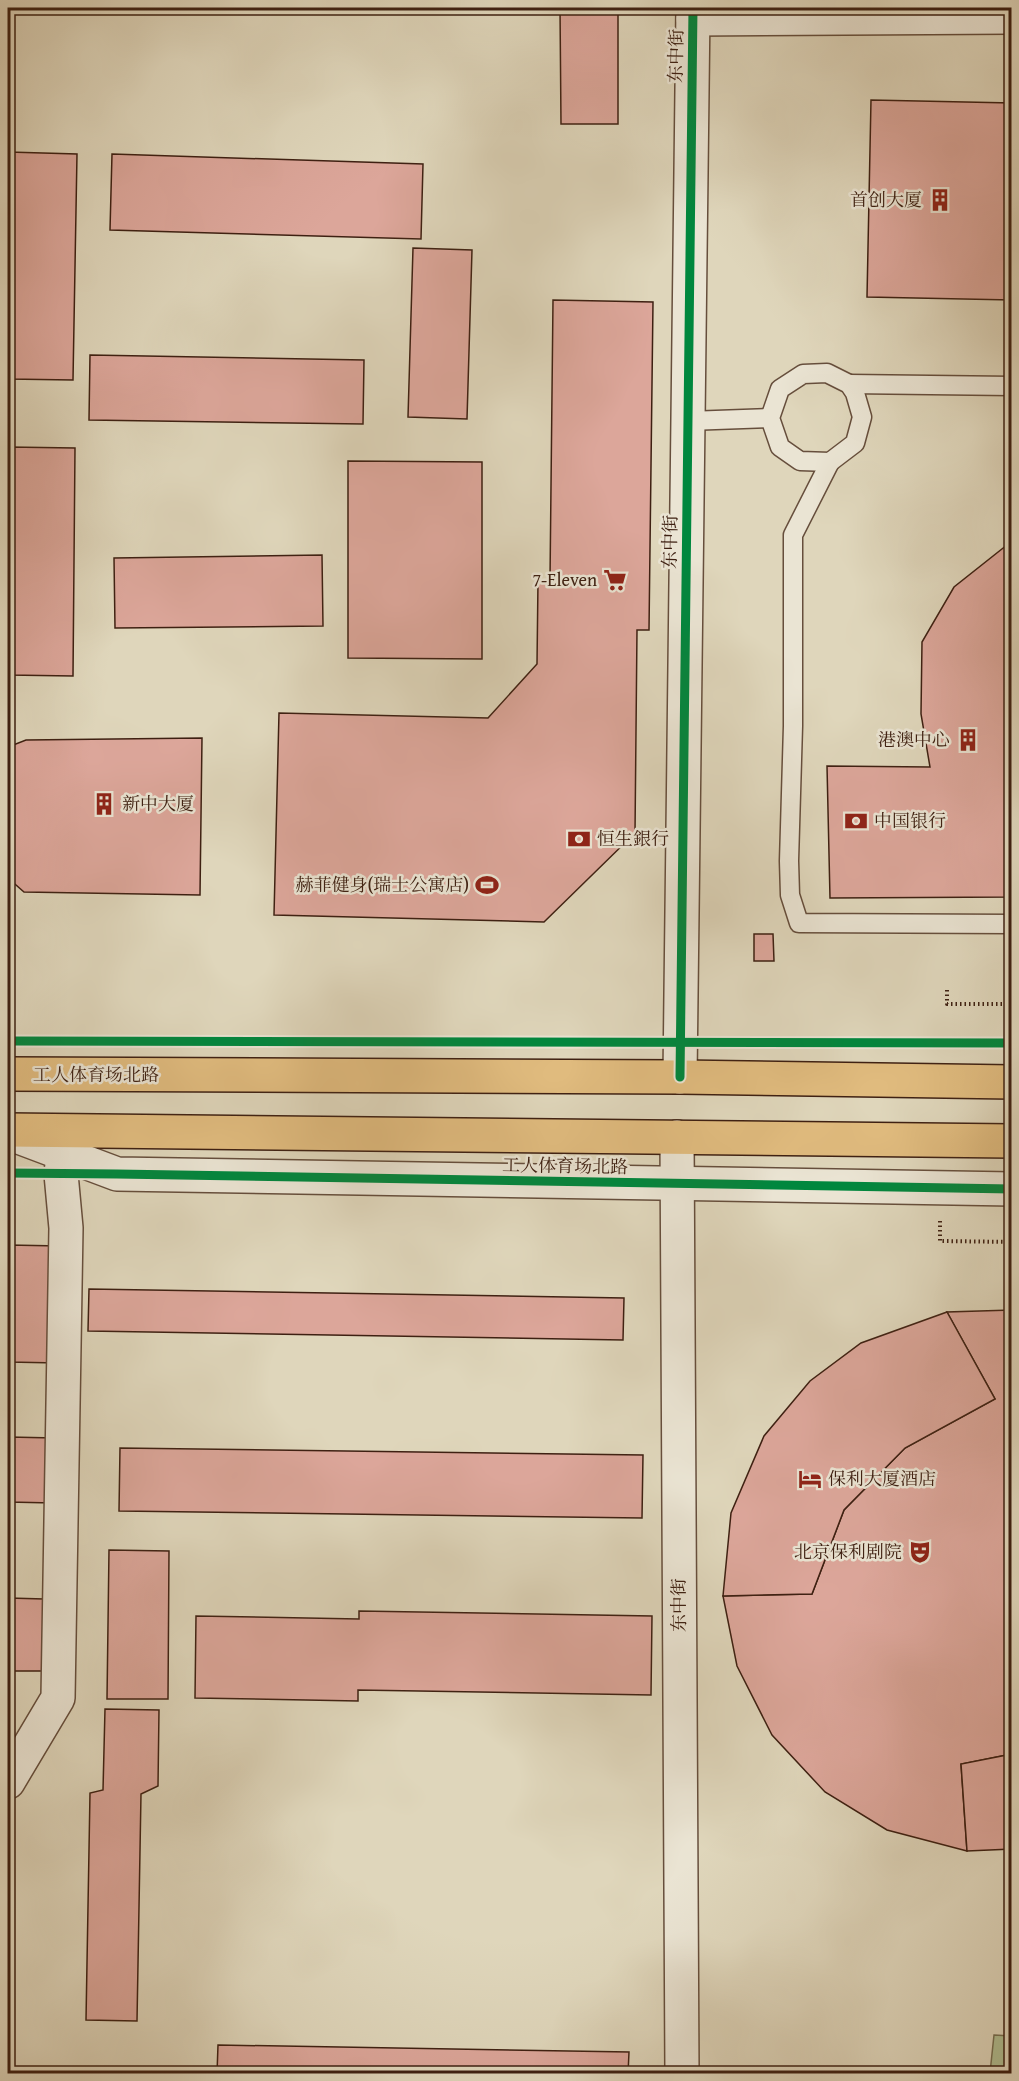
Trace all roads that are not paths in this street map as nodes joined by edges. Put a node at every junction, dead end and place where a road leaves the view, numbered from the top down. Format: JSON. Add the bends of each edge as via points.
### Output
{"nodes":[{"id":1,"x":693,"y":13,"type":"edge"},
{"id":2,"x":1011,"y":17,"type":"edge"},
{"id":3,"x":849,"y":384,"type":"junction"},
{"id":4,"x":1011,"y":386,"type":"edge"},
{"id":5,"x":770,"y":418,"type":"junction"},
{"id":6,"x":688,"y":421,"type":"junction"},
{"id":7,"x":830,"y":462,"type":"junction"},
{"id":8,"x":1011,"y":924,"type":"edge"},
{"id":9,"x":8,"y":1074,"type":"edge"},
{"id":10,"x":680,"y":1077,"type":"junction"},
{"id":11,"x":1011,"y":1082,"type":"edge"},
{"id":12,"x":8,"y":1131,"type":"edge"},
{"id":13,"x":677,"y":1137,"type":"junction"},
{"id":14,"x":1011,"y":1141,"type":"edge"},
{"id":15,"x":63,"y":1155,"type":"junction"},
{"id":16,"x":676,"y":1185,"type":"junction"},
{"id":17,"x":1011,"y":1189,"type":"edge"},
{"id":18,"x":8,"y":1782,"type":"edge"},
{"id":19,"x":682,"y":2073,"type":"edge"}],
"edges":[{"from":1,"to":2,"type":"street"},
{"from":1,"to":6,"type":"street","name":"东中街"},
{"from":3,"to":4,"type":"lane"},
{"from":3,"to":5,"type":"lane","via":[[827,373],[803,374],[780,388]]},
{"from":3,"to":7,"type":"lane","via":[[862,417],[855,443]]},
{"from":5,"to":6,"type":"lane"},
{"from":5,"to":7,"type":"lane","via":[[780,447],[800,461]]},
{"from":6,"to":10,"type":"street","name":"东中街"},
{"from":7,"to":8,"type":"lane","via":[[794,535],[789,861],[790,896],[799,923]]},
{"from":9,"to":10,"type":"main road","name":"工人体育场北路"},
{"from":10,"to":11,"type":"main road","name":"工人体育场北路"},
{"from":12,"to":13,"type":"main road","name":"工人体育场北路"},
{"from":12,"to":15,"type":"street","name":"工人体育场北路"},
{"from":13,"to":14,"type":"main road","name":"工人体育场北路"},
{"from":13,"to":16,"type":"street","name":"东中街"},
{"from":15,"to":16,"type":"street","name":"工人体育场北路","via":[[117,1174]]},
{"from":15,"to":18,"type":"street","via":[[66,1228],[58,1698]]},
{"from":16,"to":17,"type":"street","name":"工人体育场北路"},
{"from":16,"to":19,"type":"street","name":"东中街"}]}
